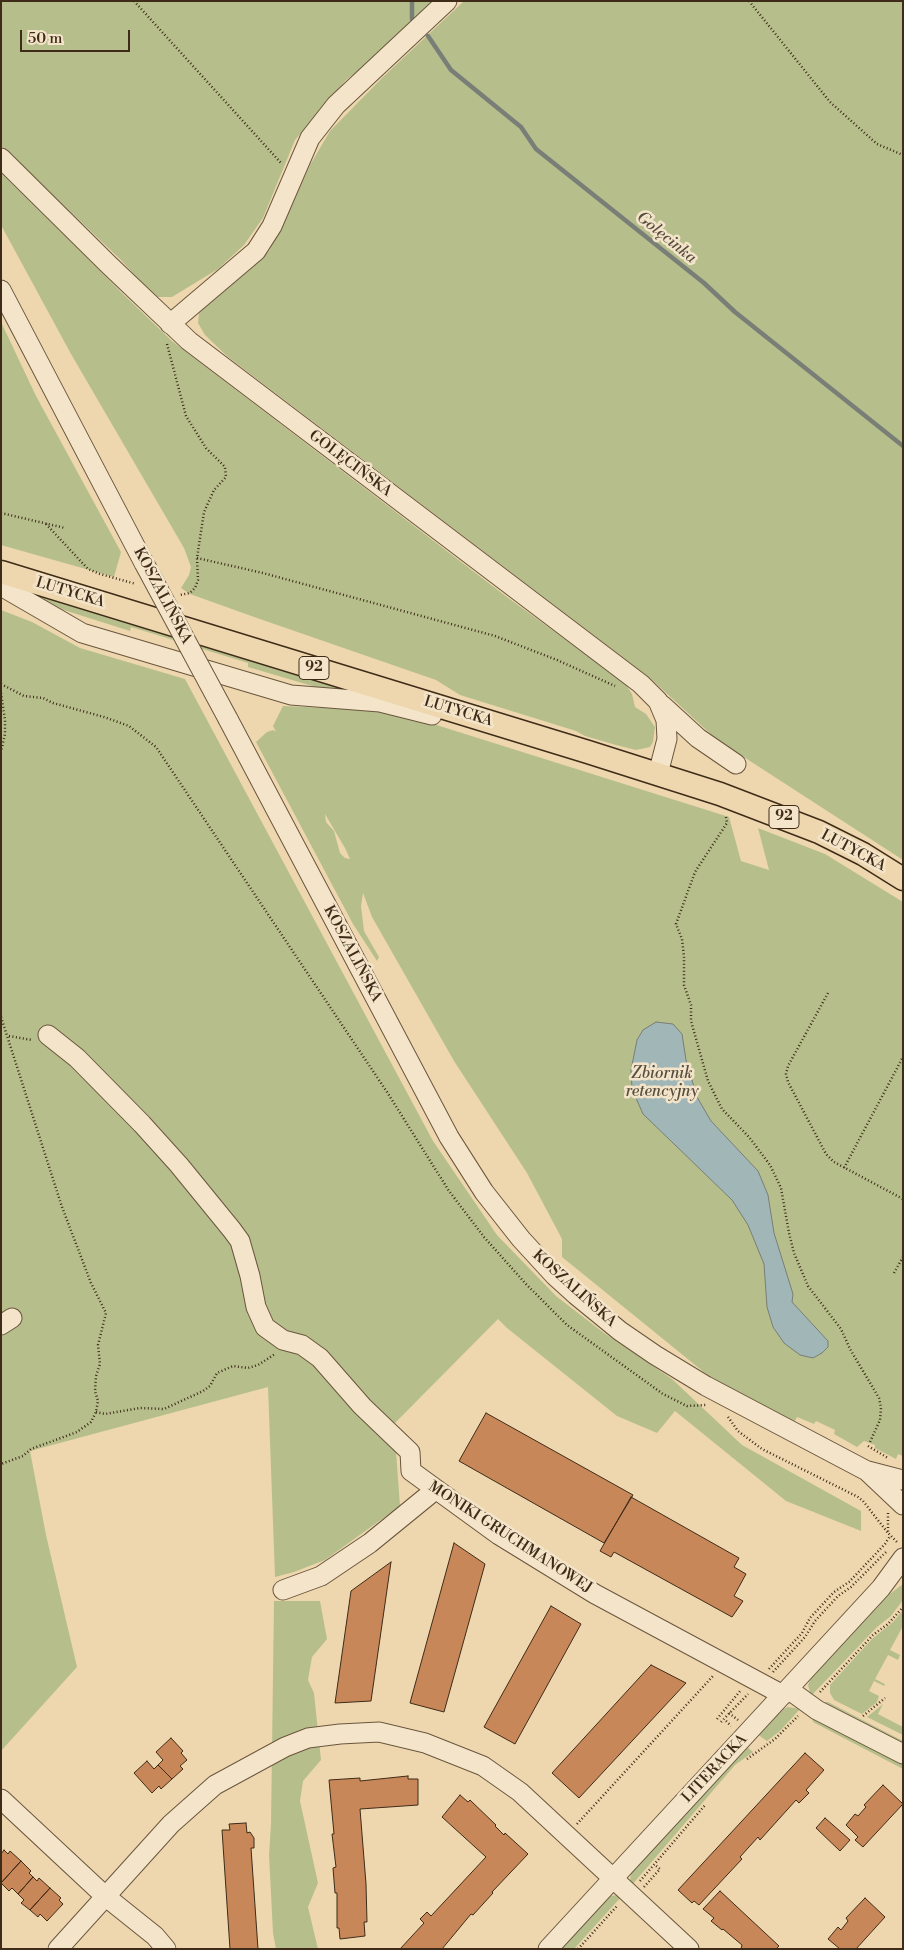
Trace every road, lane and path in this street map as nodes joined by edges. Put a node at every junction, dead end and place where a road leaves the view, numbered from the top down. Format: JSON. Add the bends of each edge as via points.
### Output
{"nodes":[{"id":1,"x":134,"y":1,"type":"edge"},
{"id":2,"x":448,"y":1,"type":"edge"},
{"id":3,"x":749,"y":1,"type":"edge"},
{"id":4,"x":903,"y":155,"type":"edge"},
{"id":5,"x":1,"y":158,"type":"edge"},
{"id":6,"x":292,"y":176,"type":"junction"},
{"id":7,"x":1,"y":290,"type":"edge"},
{"id":8,"x":170,"y":324,"type":"junction"},
{"id":9,"x":1,"y":514,"type":"edge"},
{"id":10,"x":46,"y":524,"type":"junction"},
{"id":11,"x":65,"y":528,"type":"dead end"},
{"id":12,"x":197,"y":558,"type":"junction"},
{"id":13,"x":1,"y":572,"type":"edge"},
{"id":14,"x":1,"y":586,"type":"edge"},
{"id":15,"x":140,"y":586,"type":"dead end"},
{"id":16,"x":174,"y":594,"type":"dead end"},
{"id":17,"x":1,"y":684,"type":"edge"},
{"id":18,"x":616,"y":687,"type":"dead end"},
{"id":19,"x":1,"y":693,"type":"edge"},
{"id":20,"x":658,"y":701,"type":"junction"},
{"id":21,"x":1,"y":752,"type":"edge"},
{"id":22,"x":588,"y":752,"type":"junction"},
{"id":23,"x":736,"y":764,"type":"dead end"},
{"id":24,"x":658,"y":774,"type":"junction"},
{"id":25,"x":720,"y":794,"type":"junction"},
{"id":26,"x":903,"y":879,"type":"edge"},
{"id":27,"x":828,"y":993,"type":"dead end"},
{"id":28,"x":1,"y":1017,"type":"edge"},
{"id":29,"x":48,"y":1035,"type":"dead end"},
{"id":30,"x":903,"y":1057,"type":"edge"},
{"id":31,"x":844,"y":1168,"type":"junction"},
{"id":32,"x":903,"y":1199,"type":"edge"},
{"id":33,"x":903,"y":1256,"type":"edge"},
{"id":34,"x":894,"y":1273,"type":"dead end"},
{"id":35,"x":302,"y":1345,"type":"junction"},
{"id":36,"x":708,"y":1404,"type":"dead end"},
{"id":37,"x":96,"y":1412,"type":"junction"},
{"id":38,"x":727,"y":1417,"type":"dead end"},
{"id":39,"x":870,"y":1442,"type":"dead end"},
{"id":40,"x":868,"y":1446,"type":"dead end"},
{"id":41,"x":892,"y":1460,"type":"dead end"},
{"id":42,"x":1,"y":1464,"type":"edge"},
{"id":43,"x":867,"y":1470,"type":"junction"},
{"id":44,"x":903,"y":1480,"type":"edge"},
{"id":45,"x":435,"y":1490,"type":"junction"},
{"id":46,"x":896,"y":1506,"type":"edge"},
{"id":47,"x":888,"y":1533,"type":"junction"},
{"id":48,"x":890,"y":1536,"type":"junction"},
{"id":49,"x":903,"y":1548,"type":"edge"},
{"id":50,"x":885,"y":1552,"type":"dead end"},
{"id":51,"x":903,"y":1558,"type":"edge"},
{"id":52,"x":903,"y":1576,"type":"edge"},
{"id":53,"x":881,"y":1588,"type":"junction"},
{"id":54,"x":282,"y":1590,"type":"dead end"},
{"id":55,"x":903,"y":1607,"type":"edge"},
{"id":56,"x":716,"y":1671,"type":"dead end"},
{"id":57,"x":742,"y":1687,"type":"dead end"},
{"id":58,"x":786,"y":1692,"type":"junction"},
{"id":59,"x":748,"y":1693,"type":"dead end"},
{"id":60,"x":819,"y":1693,"type":"dead end"},
{"id":61,"x":884,"y":1698,"type":"dead end"},
{"id":62,"x":804,"y":1710,"type":"dead end"},
{"id":63,"x":862,"y":1717,"type":"dead end"},
{"id":64,"x":717,"y":1719,"type":"dead end"},
{"id":65,"x":721,"y":1722,"type":"dead end"},
{"id":66,"x":903,"y":1754,"type":"edge"},
{"id":67,"x":742,"y":1763,"type":"dead end"},
{"id":68,"x":1,"y":1799,"type":"edge"},
{"id":69,"x":711,"y":1799,"type":"dead end"},
{"id":70,"x":572,"y":1829,"type":"dead end"},
{"id":71,"x":649,"y":1860,"type":"dead end"},
{"id":72,"x":654,"y":1864,"type":"junction"},
{"id":73,"x":613,"y":1878,"type":"junction"},
{"id":74,"x":636,"y":1886,"type":"dead end"},
{"id":75,"x":641,"y":1891,"type":"dead end"},
{"id":76,"x":105,"y":1896,"type":"junction"},
{"id":77,"x":622,"y":1900,"type":"dead end"},
{"id":78,"x":58,"y":1949,"type":"edge"},
{"id":79,"x":166,"y":1949,"type":"edge"},
{"id":80,"x":548,"y":1949,"type":"edge"},
{"id":81,"x":578,"y":1949,"type":"edge"},
{"id":82,"x":689,"y":1949,"type":"edge"}],
"edges":[{"from":1,"to":6,"type":"path"},
{"from":2,"to":6,"type":"street","via":[[336,105],[310,138]]},
{"from":3,"to":4,"type":"path","via":[[830,102],[877,144]]},
{"from":5,"to":8,"type":"street","name":"GOLĘCIŃSKA"},
{"from":6,"to":8,"type":"street","via":[[272,226],[256,252]]},
{"from":7,"to":43,"type":"street","name":"KOSZALIŃSKA","bridge":true,"via":[[449,1137],[484,1192],[555,1276],[620,1331],[706,1386]]},
{"from":8,"to":12,"type":"path","via":[[165,336],[186,416],[206,448],[225,467],[226,477],[214,490],[204,512]]},
{"from":8,"to":20,"type":"street","name":"GOLĘCIŃSKA","via":[[273,406],[641,684]]},
{"from":9,"to":10,"type":"path"},
{"from":10,"to":11,"type":"path"},
{"from":10,"to":15,"type":"path","via":[[88,569]]},
{"from":12,"to":16,"type":"path","via":[[195,588],[182,596]]},
{"from":12,"to":18,"type":"path","via":[[495,636]]},
{"from":13,"to":22,"type":"main road","name":"LUTYCKA","number":"92"},
{"from":14,"to":22,"type":"street","via":[[82,633],[291,696],[380,702],[537,747]]},
{"from":17,"to":36,"type":"path","via":[[24,696],[42,698],[129,726],[156,747],[387,1092],[449,1191],[484,1237],[567,1325],[663,1394],[687,1406]]},
{"from":19,"to":21,"type":"path","via":[[5,720]]},
{"from":20,"to":23,"type":"street","via":[[698,738]]},
{"from":20,"to":24,"type":"street","name":"GOLĘCIŃSKA","via":[[667,726]]},
{"from":22,"to":24,"type":"main road","name":"LUTYCKA","number":"92"},
{"from":24,"to":25,"type":"main road","name":"LUTYCKA","number":"92"},
{"from":25,"to":26,"type":"main road","name":"LUTYCKA","number":"92","via":[[819,832],[864,854]]},
{"from":25,"to":39,"type":"path","via":[[727,823],[695,872],[676,924],[682,938],[684,984],[691,1005],[691,1021],[708,1081],[722,1109],[770,1165],[781,1188],[789,1233],[808,1286],[841,1329],[879,1398],[880,1420]]},
{"from":27,"to":31,"type":"path","via":[[786,1074],[826,1154]]},
{"from":28,"to":37,"type":"path","via":[[62,1207],[106,1313],[98,1344],[100,1364],[96,1376]]},
{"from":29,"to":35,"type":"street","name":"MONIKI GRUCHMANOWEJ","via":[[77,1058],[179,1164],[240,1241],[256,1308],[265,1327],[283,1340]]},
{"from":30,"to":31,"type":"path"},
{"from":31,"to":32,"type":"path"},
{"from":33,"to":34,"type":"path"},
{"from":35,"to":37,"type":"path","via":[[280,1351],[258,1365],[248,1368],[233,1366],[217,1373],[203,1391],[164,1409]]},
{"from":35,"to":45,"type":"street","name":"MONIKI GRUCHMANOWEJ","via":[[320,1358],[362,1406],[410,1452],[411,1471]]},
{"from":37,"to":42,"type":"path","via":[[91,1422],[77,1432]]},
{"from":38,"to":47,"type":"path","via":[[738,1432],[762,1449],[858,1497]]},
{"from":40,"to":41,"type":"path"},
{"from":43,"to":44,"type":"street","name":"KOSZALIŃSKA"},
{"from":43,"to":46,"type":"street","name":"KOSZALIŃSKA"},
{"from":45,"to":54,"type":"street","via":[[370,1543],[321,1576]]},
{"from":45,"to":58,"type":"street","name":"MONIKI GRUCHMANOWEJ","via":[[499,1535],[595,1594]]},
{"from":46,"to":47,"type":"path"},
{"from":47,"to":48,"type":"path"},
{"from":48,"to":49,"type":"path"},
{"from":48,"to":50,"type":"path","via":[[849,1582],[834,1592],[810,1618],[802,1633],[766,1673],[772,1674],[805,1637],[820,1614]]},
{"from":51,"to":53,"type":"street","name":"LITERACKA"},
{"from":52,"to":53,"type":"street","name":"LITERACKA"},
{"from":53,"to":58,"type":"street","name":"LITERACKA"},
{"from":55,"to":60,"type":"path"},
{"from":56,"to":70,"type":"path"},
{"from":57,"to":64,"type":"path"},
{"from":58,"to":66,"type":"street","name":"MONIKI GRUCHMANOWEJ"},
{"from":58,"to":73,"type":"street","name":"LITERACKA"},
{"from":59,"to":65,"type":"path"},
{"from":61,"to":63,"type":"path"},
{"from":62,"to":67,"type":"path","via":[[781,1734]]},
{"from":68,"to":76,"type":"street"},
{"from":69,"to":72,"type":"path"},
{"from":71,"to":72,"type":"path"},
{"from":72,"to":74,"type":"path"},
{"from":72,"to":75,"type":"path","via":[[660,1869]]},
{"from":73,"to":76,"type":"street","via":[[520,1792],[483,1766],[425,1743],[379,1732],[308,1738],[215,1785],[171,1824]]},
{"from":73,"to":80,"type":"street","name":"LITERACKA"},
{"from":73,"to":82,"type":"street"},
{"from":76,"to":78,"type":"street"},
{"from":76,"to":79,"type":"street","via":[[155,1936]]},
{"from":77,"to":81,"type":"path"}]}
